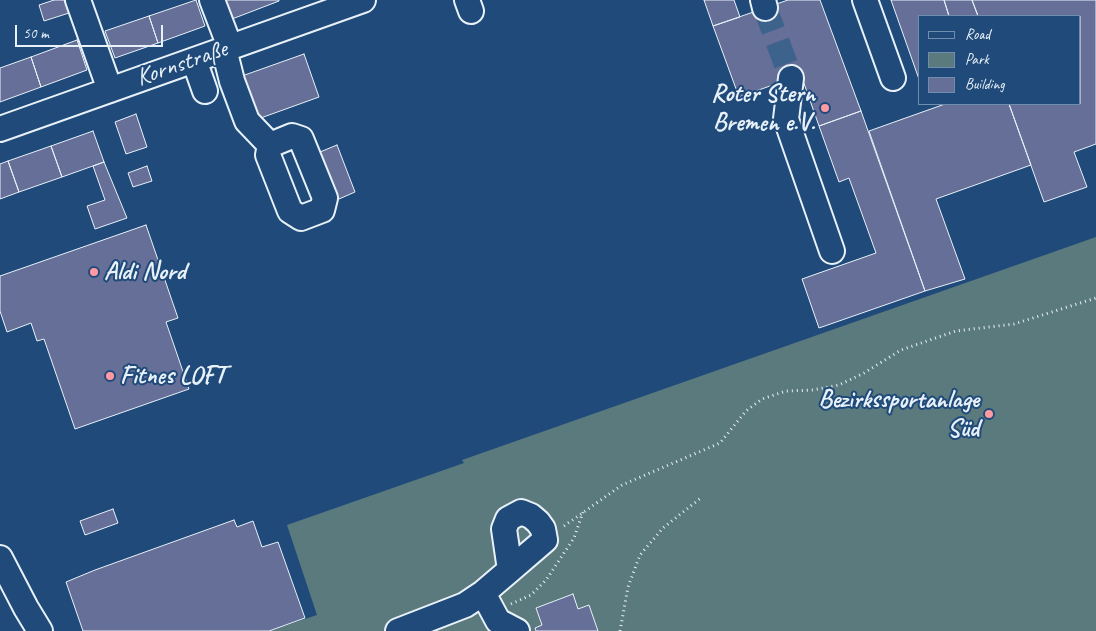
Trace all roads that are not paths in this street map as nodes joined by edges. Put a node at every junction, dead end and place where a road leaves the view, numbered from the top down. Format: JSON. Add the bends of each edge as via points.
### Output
{"nodes":[{"id":1,"x":78,"y":0,"type":"edge"},
{"id":2,"x":212,"y":0,"type":"edge"},
{"id":3,"x":363,"y":0,"type":"edge"},
{"id":4,"x":865,"y":0,"type":"edge"},
{"id":5,"x":227,"y":48,"type":"junction"},
{"id":6,"x":194,"y":60,"type":"junction"},
{"id":7,"x":791,"y":78,"type":"tunnel mouth"},
{"id":8,"x":893,"y":78,"type":"dead end"},
{"id":9,"x":110,"y":90,"type":"junction"},
{"id":10,"x":205,"y":91,"type":"dead end"},
{"id":11,"x":0,"y":129,"type":"edge"},
{"id":12,"x":270,"y":145,"type":"dead end"},
{"id":13,"x":832,"y":251,"type":"dead end"},
{"id":14,"x":0,"y":558,"type":"edge"},
{"id":15,"x":510,"y":570,"type":"dead end"},
{"id":16,"x":483,"y":593,"type":"junction"},
{"id":17,"x":40,"y":631,"type":"edge"},
{"id":18,"x":398,"y":631,"type":"edge"},
{"id":19,"x":517,"y":631,"type":"edge"}],
"edges":[{"from":1,"to":9,"type":"street"},
{"from":2,"to":5,"type":"street"},
{"from":3,"to":5,"type":"street","name":"Kornstraße"},
{"from":4,"to":8,"type":"street"},
{"from":5,"to":6,"type":"street","name":"Kornstraße"},
{"from":5,"to":12,"type":"street","via":[[232,81],[247,121]]},
{"from":6,"to":9,"type":"street","name":"Kornstraße"},
{"from":6,"to":10,"type":"street"},
{"from":7,"to":13,"type":"street","via":[[786,119]]},
{"from":9,"to":11,"type":"street","name":"Kornstraße"},
{"from":14,"to":17,"type":"street"},
{"from":15,"to":16,"type":"street"},
{"from":16,"to":18,"type":"street","via":[[465,605]]},
{"from":16,"to":19,"type":"street","via":[[498,621]]}]}
